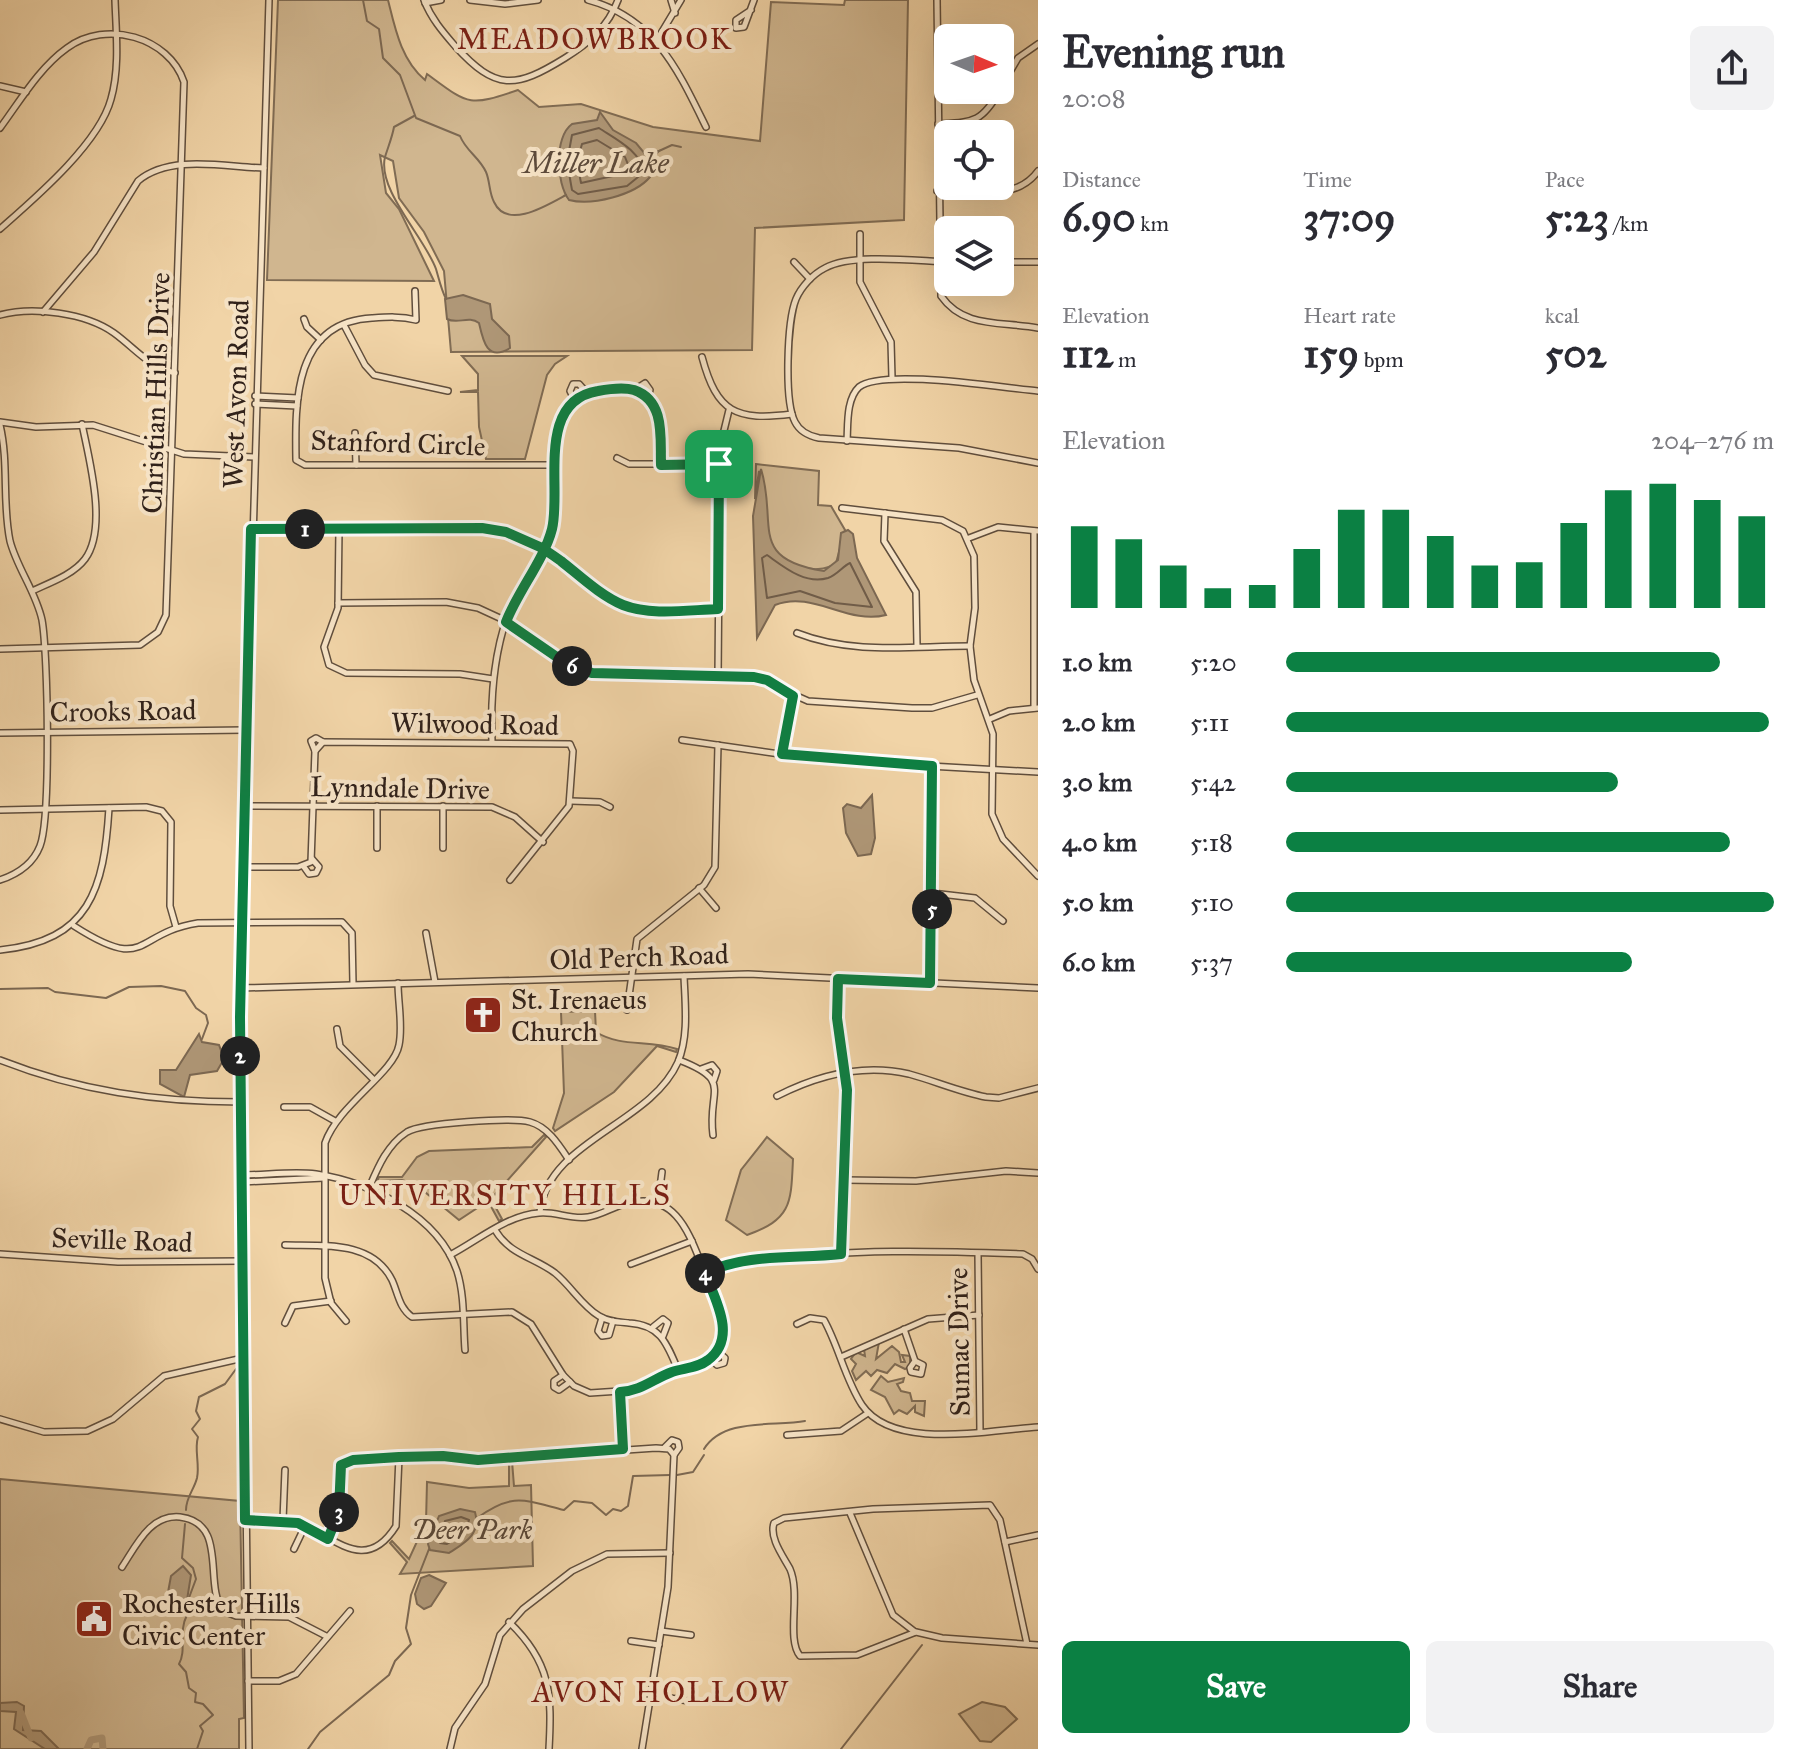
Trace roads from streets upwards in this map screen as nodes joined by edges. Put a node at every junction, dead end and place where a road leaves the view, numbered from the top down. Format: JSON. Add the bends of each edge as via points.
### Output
{"nodes":[{"id":1,"x":115,"y":0,"type":"edge"},
{"id":2,"x":269,"y":0,"type":"edge"},
{"id":3,"x":441,"y":0,"type":"edge"},
{"id":4,"x":470,"y":0,"type":"edge"},
{"id":5,"x":538,"y":0,"type":"edge"},
{"id":6,"x":588,"y":0,"type":"edge"},
{"id":7,"x":618,"y":0,"type":"edge"},
{"id":8,"x":671,"y":0,"type":"edge"},
{"id":9,"x":681,"y":0,"type":"edge"},
{"id":10,"x":754,"y":0,"type":"edge"},
{"id":11,"x":937,"y":0,"type":"edge"},
{"id":12,"x":425,"y":1,"type":"edge"},
{"id":13,"x":615,"y":8,"type":"junction"},
{"id":14,"x":751,"y":10,"type":"dead end"},
{"id":15,"x":676,"y":14,"type":"junction"},
{"id":16,"x":116,"y":35,"type":"junction"},
{"id":17,"x":657,"y":40,"type":"junction"},
{"id":18,"x":1038,"y":44,"type":"edge"},
{"id":19,"x":1014,"y":65,"type":"edge"},
{"id":20,"x":0,"y":86,"type":"edge"},
{"id":21,"x":27,"y":93,"type":"junction"},
{"id":22,"x":993,"y":104,"type":"edge"},
{"id":23,"x":938,"y":120,"type":"edge"},
{"id":24,"x":976,"y":120,"type":"edge"},
{"id":25,"x":706,"y":127,"type":"dead end"},
{"id":26,"x":0,"y":128,"type":"edge"},
{"id":27,"x":184,"y":166,"type":"junction"},
{"id":28,"x":264,"y":168,"type":"junction"},
{"id":29,"x":1038,"y":173,"type":"edge"},
{"id":30,"x":1014,"y":188,"type":"edge"},
{"id":31,"x":0,"y":229,"type":"edge"},
{"id":32,"x":860,"y":234,"type":"dead end"},
{"id":33,"x":858,"y":261,"type":"junction"},
{"id":34,"x":794,"y":262,"type":"dead end"},
{"id":35,"x":934,"y":262,"type":"edge"},
{"id":36,"x":1014,"y":262,"type":"edge"},
{"id":37,"x":1038,"y":262,"type":"edge"},
{"id":38,"x":810,"y":279,"type":"junction"},
{"id":39,"x":415,"y":291,"type":"dead end"},
{"id":40,"x":941,"y":296,"type":"edge"},
{"id":41,"x":43,"y":312,"type":"junction"},
{"id":42,"x":0,"y":315,"type":"edge"},
{"id":43,"x":304,"y":319,"type":"dead end"},
{"id":44,"x":344,"y":325,"type":"junction"},
{"id":45,"x":1038,"y":328,"type":"edge"},
{"id":46,"x":321,"y":340,"type":"junction"},
{"id":47,"x":702,"y":357,"type":"dead end"},
{"id":48,"x":175,"y":373,"type":"junction"},
{"id":49,"x":892,"y":378,"type":"junction"},
{"id":50,"x":634,"y":390,"type":"junction"},
{"id":51,"x":448,"y":391,"type":"dead end"},
{"id":52,"x":1038,"y":391,"type":"edge"},
{"id":53,"x":587,"y":393,"type":"junction"},
{"id":54,"x":255,"y":396,"type":"junction"},
{"id":55,"x":298,"y":398,"type":"junction"},
{"id":56,"x":647,"y":398,"type":"junction"},
{"id":57,"x":575,"y":401,"type":"junction"},
{"id":58,"x":255,"y":404,"type":"junction"},
{"id":59,"x":297,"y":406,"type":"junction"},
{"id":60,"x":729,"y":410,"type":"junction"},
{"id":61,"x":792,"y":414,"type":"junction"},
{"id":62,"x":0,"y":424,"type":"edge"},
{"id":63,"x":82,"y":424,"type":"junction"},
{"id":64,"x":355,"y":433,"type":"dead end"},
{"id":65,"x":847,"y":441,"type":"junction"},
{"id":66,"x":174,"y":452,"type":"junction"},
{"id":67,"x":254,"y":457,"type":"junction"},
{"id":68,"x":617,"y":458,"type":"dead end"},
{"id":69,"x":1038,"y":463,"type":"edge"},
{"id":70,"x":719,"y":464,"type":"junction"},
{"id":71,"x":356,"y":465,"type":"junction"},
{"id":72,"x":552,"y":465,"type":"junction"},
{"id":73,"x":661,"y":465,"type":"junction"},
{"id":74,"x":842,"y":508,"type":"dead end"},
{"id":75,"x":885,"y":513,"type":"junction"},
{"id":76,"x":251,"y":529,"type":"junction"},
{"id":77,"x":339,"y":529,"type":"junction"},
{"id":78,"x":1036,"y":531,"type":"edge"},
{"id":79,"x":969,"y":538,"type":"junction"},
{"id":80,"x":543,"y":549,"type":"junction"},
{"id":81,"x":32,"y":591,"type":"junction"},
{"id":82,"x":338,"y":603,"type":"junction"},
{"id":83,"x":718,"y":609,"type":"junction"},
{"id":84,"x":506,"y":622,"type":"junction"},
{"id":85,"x":797,"y":633,"type":"dead end"},
{"id":86,"x":917,"y":646,"type":"junction"},
{"id":87,"x":970,"y":646,"type":"junction"},
{"id":88,"x":0,"y":649,"type":"edge"},
{"id":89,"x":44,"y":649,"type":"junction"},
{"id":90,"x":718,"y":676,"type":"junction"},
{"id":91,"x":493,"y":679,"type":"junction"},
{"id":92,"x":977,"y":695,"type":"junction"},
{"id":93,"x":793,"y":696,"type":"junction"},
{"id":94,"x":1036,"y":708,"type":"edge"},
{"id":95,"x":990,"y":719,"type":"junction"},
{"id":96,"x":246,"y":730,"type":"junction"},
{"id":97,"x":46,"y":732,"type":"junction"},
{"id":98,"x":0,"y":733,"type":"edge"},
{"id":99,"x":682,"y":740,"type":"dead end"},
{"id":100,"x":492,"y":741,"type":"junction"},
{"id":101,"x":718,"y":745,"type":"junction"},
{"id":102,"x":782,"y":754,"type":"junction"},
{"id":103,"x":932,"y":766,"type":"junction"},
{"id":104,"x":992,"y":769,"type":"junction"},
{"id":105,"x":1038,"y":772,"type":"edge"},
{"id":106,"x":571,"y":801,"type":"junction"},
{"id":107,"x":245,"y":806,"type":"junction"},
{"id":108,"x":314,"y":806,"type":"junction"},
{"id":109,"x":377,"y":806,"type":"junction"},
{"id":110,"x":443,"y":806,"type":"junction"},
{"id":111,"x":610,"y":807,"type":"dead end"},
{"id":112,"x":44,"y":808,"type":"junction"},
{"id":113,"x":109,"y":808,"type":"junction"},
{"id":114,"x":0,"y":810,"type":"edge"},
{"id":115,"x":543,"y":842,"type":"junction"},
{"id":116,"x":377,"y":848,"type":"dead end"},
{"id":117,"x":443,"y":848,"type":"dead end"},
{"id":118,"x":312,"y":859,"type":"junction"},
{"id":119,"x":303,"y":866,"type":"junction"},
{"id":120,"x":243,"y":867,"type":"junction"},
{"id":121,"x":1038,"y":876,"type":"edge"},
{"id":122,"x":0,"y":880,"type":"edge"},
{"id":123,"x":510,"y":880,"type":"dead end"},
{"id":124,"x":699,"y":888,"type":"junction"},
{"id":125,"x":932,"y":893,"type":"junction"},
{"id":126,"x":716,"y":908,"type":"dead end"},
{"id":127,"x":1003,"y":921,"type":"dead end"},
{"id":128,"x":241,"y":922,"type":"junction"},
{"id":129,"x":74,"y":926,"type":"junction"},
{"id":130,"x":176,"y":927,"type":"junction"},
{"id":131,"x":426,"y":933,"type":"dead end"},
{"id":132,"x":0,"y":950,"type":"edge"},
{"id":133,"x":684,"y":976,"type":"junction"},
{"id":134,"x":634,"y":977,"type":"junction"},
{"id":135,"x":838,"y":979,"type":"junction"},
{"id":136,"x":435,"y":982,"type":"junction"},
{"id":137,"x":398,"y":983,"type":"junction"},
{"id":138,"x":930,"y":983,"type":"junction"},
{"id":139,"x":353,"y":984,"type":"junction"},
{"id":140,"x":241,"y":988,"type":"junction"},
{"id":141,"x":1038,"y":988,"type":"edge"},
{"id":142,"x":627,"y":1010,"type":"dead end"},
{"id":143,"x":337,"y":1029,"type":"dead end"},
{"id":144,"x":0,"y":1060,"type":"edge"},
{"id":145,"x":679,"y":1060,"type":"junction"},
{"id":146,"x":845,"y":1072,"type":"junction"},
{"id":147,"x":373,"y":1079,"type":"junction"},
{"id":148,"x":1038,"y":1088,"type":"edge"},
{"id":149,"x":777,"y":1096,"type":"dead end"},
{"id":150,"x":241,"y":1102,"type":"junction"},
{"id":151,"x":284,"y":1107,"type":"dead end"},
{"id":152,"x":335,"y":1121,"type":"junction"},
{"id":153,"x":713,"y":1135,"type":"dead end"},
{"id":154,"x":569,"y":1160,"type":"junction"},
{"id":155,"x":662,"y":1172,"type":"dead end"},
{"id":156,"x":1038,"y":1173,"type":"edge"},
{"id":157,"x":324,"y":1177,"type":"junction"},
{"id":158,"x":242,"y":1178,"type":"junction"},
{"id":159,"x":843,"y":1180,"type":"junction"},
{"id":160,"x":369,"y":1188,"type":"junction"},
{"id":161,"x":658,"y":1203,"type":"junction"},
{"id":162,"x":540,"y":1212,"type":"junction"},
{"id":163,"x":495,"y":1230,"type":"junction"},
{"id":164,"x":692,"y":1241,"type":"junction"},
{"id":165,"x":285,"y":1245,"type":"dead end"},
{"id":166,"x":325,"y":1245,"type":"junction"},
{"id":167,"x":0,"y":1254,"type":"edge"},
{"id":168,"x":841,"y":1254,"type":"junction"},
{"id":169,"x":978,"y":1254,"type":"junction"},
{"id":170,"x":450,"y":1255,"type":"junction"},
{"id":171,"x":242,"y":1261,"type":"junction"},
{"id":172,"x":631,"y":1264,"type":"dead end"},
{"id":173,"x":1038,"y":1269,"type":"edge"},
{"id":174,"x":705,"y":1273,"type":"junction"},
{"id":175,"x":331,"y":1301,"type":"junction"},
{"id":176,"x":463,"y":1315,"type":"junction"},
{"id":177,"x":979,"y":1315,"type":"junction"},
{"id":178,"x":602,"y":1318,"type":"junction"},
{"id":179,"x":346,"y":1321,"type":"dead end"},
{"id":180,"x":613,"y":1321,"type":"junction"},
{"id":181,"x":285,"y":1323,"type":"dead end"},
{"id":182,"x":797,"y":1324,"type":"dead end"},
{"id":183,"x":652,"y":1328,"type":"junction"},
{"id":184,"x":904,"y":1329,"type":"junction"},
{"id":185,"x":663,"y":1336,"type":"junction"},
{"id":186,"x":465,"y":1350,"type":"dead end"},
{"id":187,"x":717,"y":1351,"type":"junction"},
{"id":188,"x":841,"y":1357,"type":"junction"},
{"id":189,"x":243,"y":1358,"type":"junction"},
{"id":190,"x":710,"y":1359,"type":"junction"},
{"id":191,"x":915,"y":1361,"type":"dead end"},
{"id":192,"x":678,"y":1370,"type":"junction"},
{"id":193,"x":563,"y":1375,"type":"junction"},
{"id":194,"x":570,"y":1382,"type":"junction"},
{"id":195,"x":620,"y":1392,"type":"junction"},
{"id":196,"x":868,"y":1413,"type":"junction"},
{"id":197,"x":0,"y":1419,"type":"edge"},
{"id":198,"x":1038,"y":1427,"type":"edge"},
{"id":199,"x":980,"y":1431,"type":"junction"},
{"id":200,"x":787,"y":1435,"type":"dead end"},
{"id":201,"x":664,"y":1448,"type":"junction"},
{"id":202,"x":623,"y":1449,"type":"junction"},
{"id":203,"x":674,"y":1455,"type":"junction"},
{"id":204,"x":399,"y":1457,"type":"junction"},
{"id":205,"x":285,"y":1470,"type":"dead end"},
{"id":206,"x":850,"y":1513,"type":"junction"},
{"id":207,"x":245,"y":1520,"type":"junction"},
{"id":208,"x":283,"y":1520,"type":"junction"},
{"id":209,"x":305,"y":1526,"type":"junction"},
{"id":210,"x":1038,"y":1535,"type":"edge"},
{"id":211,"x":328,"y":1539,"type":"junction"},
{"id":212,"x":1005,"y":1542,"type":"junction"},
{"id":213,"x":294,"y":1549,"type":"dead end"},
{"id":214,"x":670,"y":1553,"type":"junction"},
{"id":215,"x":122,"y":1567,"type":"dead end"},
{"id":216,"x":350,"y":1611,"type":"dead end"},
{"id":217,"x":247,"y":1616,"type":"junction"},
{"id":218,"x":509,"y":1622,"type":"junction"},
{"id":219,"x":661,"y":1631,"type":"junction"},
{"id":220,"x":916,"y":1632,"type":"junction"},
{"id":221,"x":691,"y":1635,"type":"dead end"},
{"id":222,"x":326,"y":1636,"type":"junction"},
{"id":223,"x":631,"y":1641,"type":"dead end"},
{"id":224,"x":1027,"y":1644,"type":"junction"},
{"id":225,"x":659,"y":1645,"type":"junction"},
{"id":226,"x":1038,"y":1645,"type":"edge"},
{"id":227,"x":248,"y":1681,"type":"junction"},
{"id":228,"x":651,"y":1695,"type":"junction"},
{"id":229,"x":689,"y":1701,"type":"dead end"},
{"id":230,"x":249,"y":1749,"type":"edge"},
{"id":231,"x":450,"y":1749,"type":"edge"},
{"id":232,"x":549,"y":1749,"type":"edge"},
{"id":233,"x":642,"y":1749,"type":"edge"}],
"edges":[{"from":1,"to":16,"type":"street"},
{"from":2,"to":28,"type":"street","name":"West Avon Road"},
{"from":3,"to":12,"type":"street"},
{"from":4,"to":5,"type":"street"},
{"from":6,"to":13,"type":"street"},
{"from":7,"to":13,"type":"street"},
{"from":8,"to":15,"type":"street"},
{"from":9,"to":15,"type":"street"},
{"from":10,"to":14,"type":"street"},
{"from":11,"to":23,"type":"street"},
{"from":12,"to":13,"type":"street","via":[[435,22],[474,66],[495,79],[514,82],[538,75],[588,43]]},
{"from":13,"to":17,"type":"street"},
{"from":15,"to":17,"type":"street"},
{"from":16,"to":21,"type":"street","via":[[71,45]]},
{"from":16,"to":27,"type":"street","name":"Christian Hills Drive","via":[[149,41],[176,62],[185,97]]},
{"from":16,"to":31,"type":"street","via":[[114,84],[103,118],[47,185]]},
{"from":17,"to":25,"type":"street"},
{"from":18,"to":19,"type":"street"},
{"from":20,"to":21,"type":"street"},
{"from":21,"to":26,"type":"street"},
{"from":22,"to":24,"type":"street"},
{"from":27,"to":28,"type":"street"},
{"from":27,"to":41,"type":"street","via":[[157,169],[138,181],[94,252]]},
{"from":27,"to":48,"type":"street","name":"Christian Hills Drive"},
{"from":28,"to":54,"type":"street","name":"West Avon Road"},
{"from":29,"to":30,"type":"street"},
{"from":32,"to":33,"type":"street"},
{"from":33,"to":35,"type":"street"},
{"from":33,"to":38,"type":"street","via":[[826,267]]},
{"from":33,"to":49,"type":"street","via":[[862,289],[891,342]]},
{"from":34,"to":38,"type":"street"},
{"from":36,"to":37,"type":"street"},
{"from":38,"to":61,"type":"street","via":[[792,314]]},
{"from":39,"to":44,"type":"street","name":"Stanford Circle","via":[[416,320],[363,318]]},
{"from":40,"to":45,"type":"street","via":[[952,311],[971,320]]},
{"from":41,"to":42,"type":"street"},
{"from":41,"to":48,"type":"street","via":[[106,328],[151,365]]},
{"from":43,"to":46,"type":"street"},
{"from":44,"to":46,"type":"street","name":"Stanford Circle"},
{"from":44,"to":51,"type":"street","via":[[374,375]]},
{"from":46,"to":55,"type":"street","name":"Stanford Circle","via":[[304,366]]},
{"from":47,"to":60,"type":"street","via":[[714,394]]},
{"from":48,"to":66,"type":"street","name":"Christian Hills Drive"},
{"from":49,"to":52,"type":"street"},
{"from":49,"to":65,"type":"street","via":[[856,390]]},
{"from":50,"to":53,"type":"street"},
{"from":50,"to":56,"type":"street"},
{"from":50,"to":56,"type":"street","via":[[645,383],[650,390]]},
{"from":53,"to":57,"type":"street"},
{"from":53,"to":57,"type":"street","via":[[573,384]]},
{"from":54,"to":55,"type":"street","name":"Stanford Circle"},
{"from":54,"to":58,"type":"street","name":"West Avon Road"},
{"from":55,"to":59,"type":"street","name":"Stanford Circle"},
{"from":56,"to":73,"type":"street","via":[[660,419]]},
{"from":57,"to":72,"type":"street","via":[[556,441]]},
{"from":58,"to":59,"type":"street","name":"Stanford Circle"},
{"from":58,"to":67,"type":"street","name":"West Avon Road"},
{"from":59,"to":71,"type":"street","name":"Stanford Circle","via":[[299,463]]},
{"from":60,"to":61,"type":"street","via":[[758,416]]},
{"from":60,"to":70,"type":"street"},
{"from":61,"to":65,"type":"street","via":[[809,436]]},
{"from":62,"to":63,"type":"street"},
{"from":62,"to":81,"type":"street","via":[[10,540]]},
{"from":63,"to":66,"type":"street"},
{"from":63,"to":81,"type":"street","via":[[95,492],[91,545],[73,570]]},
{"from":64,"to":71,"type":"street"},
{"from":65,"to":69,"type":"street","via":[[973,449]]},
{"from":66,"to":67,"type":"street"},
{"from":66,"to":89,"type":"street","name":"Christian Hills Drive","via":[[168,604],[158,632],[130,646]]},
{"from":67,"to":76,"type":"street","name":"West Avon Road"},
{"from":68,"to":73,"type":"street","via":[[629,464]]},
{"from":70,"to":73,"type":"street"},
{"from":70,"to":83,"type":"street"},
{"from":71,"to":72,"type":"street","name":"Stanford Circle"},
{"from":72,"to":80,"type":"street","via":[[553,525]]},
{"from":74,"to":75,"type":"street"},
{"from":75,"to":79,"type":"street","via":[[942,520]]},
{"from":75,"to":86,"type":"street","via":[[884,541],[916,592]]},
{"from":76,"to":77,"type":"street"},
{"from":76,"to":96,"type":"street","name":"West Avon Road"},
{"from":77,"to":80,"type":"street","via":[[482,528],[520,536]]},
{"from":77,"to":82,"type":"street"},
{"from":78,"to":79,"type":"street","via":[[998,527]]},
{"from":78,"to":94,"type":"street"},
{"from":79,"to":87,"type":"street","via":[[975,597]]},
{"from":80,"to":83,"type":"street","via":[[622,604]]},
{"from":80,"to":84,"type":"street"},
{"from":81,"to":89,"type":"street","via":[[42,618]]},
{"from":82,"to":84,"type":"street","via":[[446,602],[478,608]]},
{"from":82,"to":91,"type":"street","via":[[324,647],[336,671]]},
{"from":83,"to":90,"type":"street"},
{"from":84,"to":90,"type":"street","via":[[567,664],[592,673]]},
{"from":84,"to":91,"type":"street"},
{"from":85,"to":86,"type":"street","via":[[845,648]]},
{"from":86,"to":87,"type":"street"},
{"from":87,"to":92,"type":"street"},
{"from":88,"to":89,"type":"street","name":"Christian Hills Drive"},
{"from":89,"to":97,"type":"street"},
{"from":90,"to":93,"type":"street","via":[[763,678]]},
{"from":91,"to":100,"type":"street"},
{"from":92,"to":93,"type":"street","via":[[932,708],[818,703]]},
{"from":92,"to":95,"type":"street"},
{"from":93,"to":102,"type":"street"},
{"from":94,"to":95,"type":"street"},
{"from":95,"to":104,"type":"street"},
{"from":96,"to":97,"type":"street","name":"Crooks Road"},
{"from":96,"to":107,"type":"street","name":"West Avon Road"},
{"from":97,"to":98,"type":"street","name":"Crooks Road"},
{"from":97,"to":112,"type":"street"},
{"from":99,"to":101,"type":"street"},
{"from":100,"to":106,"type":"street","name":"Wilwood Road","via":[[570,744]]},
{"from":100,"to":108,"type":"street","name":"Wilwood Road","via":[[316,738],[311,741]]},
{"from":101,"to":102,"type":"street"},
{"from":101,"to":124,"type":"street","via":[[717,856],[711,875]]},
{"from":102,"to":103,"type":"street"},
{"from":103,"to":104,"type":"street"},
{"from":103,"to":125,"type":"street"},
{"from":104,"to":105,"type":"street"},
{"from":104,"to":121,"type":"street","via":[[995,823]]},
{"from":106,"to":111,"type":"street"},
{"from":106,"to":115,"type":"street"},
{"from":107,"to":108,"type":"street","name":"Lynndale Drive"},
{"from":107,"to":120,"type":"street","name":"West Avon Road"},
{"from":108,"to":109,"type":"street","name":"Lynndale Drive"},
{"from":108,"to":118,"type":"street","name":"Wilwood Road"},
{"from":109,"to":110,"type":"street","name":"Lynndale Drive"},
{"from":109,"to":116,"type":"street"},
{"from":110,"to":115,"type":"street","name":"Lynndale Drive","via":[[507,811]]},
{"from":110,"to":117,"type":"street"},
{"from":112,"to":113,"type":"street"},
{"from":112,"to":114,"type":"street"},
{"from":112,"to":122,"type":"street","via":[[40,846],[30,863]]},
{"from":113,"to":129,"type":"street","via":[[98,881]]},
{"from":113,"to":130,"type":"street","via":[[155,808],[168,815],[170,906]]},
{"from":115,"to":123,"type":"street"},
{"from":118,"to":119,"type":"street"},
{"from":118,"to":119,"type":"street","via":[[319,867],[316,873],[309,874]]},
{"from":119,"to":120,"type":"street"},
{"from":120,"to":128,"type":"street","name":"West Avon Road"},
{"from":124,"to":126,"type":"street"},
{"from":124,"to":134,"type":"street","via":[[637,939]]},
{"from":125,"to":127,"type":"street","via":[[975,898]]},
{"from":125,"to":138,"type":"street"},
{"from":128,"to":130,"type":"street"},
{"from":128,"to":139,"type":"street","via":[[342,922],[352,933]]},
{"from":128,"to":140,"type":"street","name":"West Avon Road"},
{"from":129,"to":130,"type":"street","via":[[108,946],[130,950]]},
{"from":129,"to":132,"type":"street"},
{"from":131,"to":136,"type":"street"},
{"from":133,"to":134,"type":"street","name":"Old Perch Road"},
{"from":133,"to":135,"type":"street","name":"Old Perch Road"},
{"from":133,"to":145,"type":"street"},
{"from":134,"to":136,"type":"street","name":"Old Perch Road"},
{"from":134,"to":142,"type":"street"},
{"from":135,"to":138,"type":"street","name":"Old Perch Road"},
{"from":135,"to":146,"type":"street"},
{"from":136,"to":137,"type":"street","name":"Old Perch Road"},
{"from":137,"to":139,"type":"street","name":"Old Perch Road"},
{"from":137,"to":147,"type":"street","via":[[399,1045],[389,1065]]},
{"from":138,"to":141,"type":"street","name":"Old Perch Road"},
{"from":139,"to":140,"type":"street","name":"Old Perch Road"},
{"from":140,"to":150,"type":"street","name":"West Avon Road"},
{"from":143,"to":147,"type":"street","via":[[340,1046]]},
{"from":144,"to":150,"type":"street","via":[[124,1096]]},
{"from":145,"to":153,"type":"street","via":[[714,1081]]},
{"from":145,"to":154,"type":"street","via":[[652,1096]]},
{"from":146,"to":148,"type":"street","via":[[896,1071],[986,1097]]},
{"from":146,"to":149,"type":"street"},
{"from":146,"to":159,"type":"street"},
{"from":147,"to":152,"type":"street"},
{"from":150,"to":158,"type":"street","name":"West Avon Road"},
{"from":151,"to":152,"type":"street","via":[[310,1107]]},
{"from":152,"to":157,"type":"street","via":[[325,1143]]},
{"from":154,"to":160,"type":"street","via":[[547,1131],[529,1121],[428,1125],[392,1145]]},
{"from":154,"to":162,"type":"street","via":[[547,1182]]},
{"from":155,"to":161,"type":"street"},
{"from":156,"to":159,"type":"street"},
{"from":157,"to":158,"type":"street"},
{"from":157,"to":160,"type":"street"},
{"from":157,"to":166,"type":"street"},
{"from":158,"to":171,"type":"street","name":"West Avon Road"},
{"from":159,"to":168,"type":"street"},
{"from":160,"to":170,"type":"street","via":[[413,1216]]},
{"from":161,"to":162,"type":"street","via":[[630,1202],[586,1218]]},
{"from":161,"to":164,"type":"street","via":[[678,1214]]},
{"from":162,"to":163,"type":"street"},
{"from":163,"to":170,"type":"street"},
{"from":163,"to":178,"type":"street","via":[[517,1254],[558,1275]]},
{"from":164,"to":172,"type":"street"},
{"from":164,"to":174,"type":"street"},
{"from":165,"to":166,"type":"street"},
{"from":166,"to":175,"type":"street"},
{"from":166,"to":176,"type":"street","via":[[350,1248],[378,1262],[412,1317]]},
{"from":167,"to":171,"type":"street","name":"Seville Road","via":[[118,1262]]},
{"from":168,"to":169,"type":"street"},
{"from":168,"to":174,"type":"street","via":[[795,1255],[724,1265]]},
{"from":169,"to":173,"type":"street","via":[[1023,1254]]},
{"from":169,"to":177,"type":"street","name":"Sumac Drive"},
{"from":170,"to":176,"type":"street"},
{"from":171,"to":189,"type":"street","name":"West Avon Road"},
{"from":174,"to":187,"type":"street","via":[[722,1318]]},
{"from":175,"to":179,"type":"street"},
{"from":175,"to":181,"type":"street","via":[[293,1306]]},
{"from":176,"to":186,"type":"street"},
{"from":176,"to":193,"type":"street","via":[[503,1311],[526,1318]]},
{"from":177,"to":184,"type":"street","via":[[938,1317]]},
{"from":177,"to":199,"type":"street","name":"Sumac Drive"},
{"from":178,"to":180,"type":"street"},
{"from":178,"to":180,"type":"street","via":[[602,1336],[609,1335]]},
{"from":180,"to":183,"type":"street"},
{"from":182,"to":188,"type":"street","via":[[810,1318],[824,1320]]},
{"from":183,"to":185,"type":"street"},
{"from":183,"to":185,"type":"street","via":[[663,1319],[668,1323]]},
{"from":184,"to":188,"type":"street"},
{"from":184,"to":191,"type":"street"},
{"from":185,"to":192,"type":"street"},
{"from":187,"to":190,"type":"street"},
{"from":187,"to":190,"type":"street","via":[[724,1363]]},
{"from":188,"to":196,"type":"street"},
{"from":189,"to":197,"type":"street","via":[[164,1376],[113,1419],[87,1431],[44,1432]]},
{"from":189,"to":207,"type":"street","name":"West Avon Road"},
{"from":190,"to":192,"type":"street"},
{"from":192,"to":195,"type":"street","via":[[645,1387]]},
{"from":193,"to":194,"type":"street"},
{"from":193,"to":194,"type":"street","via":[[554,1387],[559,1390]]},
{"from":194,"to":195,"type":"street","via":[[590,1393]]},
{"from":195,"to":202,"type":"street"},
{"from":196,"to":199,"type":"street","via":[[900,1432]]},
{"from":196,"to":200,"type":"street","via":[[841,1431]]},
{"from":198,"to":199,"type":"street"},
{"from":201,"to":202,"type":"street"},
{"from":201,"to":203,"type":"street"},
{"from":201,"to":203,"type":"street","via":[[672,1440],[678,1442]]},
{"from":202,"to":204,"type":"street","via":[[478,1460]]},
{"from":203,"to":214,"type":"street"},
{"from":204,"to":211,"type":"street","via":[[343,1462],[339,1511]]},
{"from":204,"to":211,"type":"street","via":[[398,1515],[387,1538],[360,1550]]},
{"from":205,"to":208,"type":"street"},
{"from":206,"to":212,"type":"street","via":[[990,1505],[997,1511]]},
{"from":206,"to":220,"type":"street","via":[[893,1615]]},
{"from":206,"to":220,"type":"street","via":[[774,1523],[773,1534],[795,1586],[797,1654],[857,1655]]},
{"from":207,"to":208,"type":"street"},
{"from":207,"to":217,"type":"street","name":"West Avon Road"},
{"from":208,"to":209,"type":"street"},
{"from":209,"to":211,"type":"street"},
{"from":209,"to":213,"type":"street"},
{"from":210,"to":212,"type":"street"},
{"from":212,"to":224,"type":"street"},
{"from":214,"to":218,"type":"street","via":[[625,1552],[589,1562]]},
{"from":214,"to":219,"type":"street"},
{"from":215,"to":217,"type":"street","via":[[152,1525],[188,1519],[210,1541],[220,1608],[229,1615]]},
{"from":216,"to":222,"type":"street"},
{"from":217,"to":222,"type":"street","via":[[289,1617]]},
{"from":217,"to":227,"type":"street","name":"West Avon Road"},
{"from":218,"to":231,"type":"street","via":[[481,1692],[455,1728]]},
{"from":218,"to":232,"type":"street","via":[[545,1670]]},
{"from":219,"to":221,"type":"street"},
{"from":219,"to":225,"type":"street"},
{"from":220,"to":224,"type":"street"},
{"from":222,"to":227,"type":"street","via":[[296,1674],[279,1681]]},
{"from":223,"to":225,"type":"street"},
{"from":224,"to":226,"type":"street"},
{"from":225,"to":228,"type":"street"},
{"from":227,"to":230,"type":"street","name":"West Avon Road"},
{"from":228,"to":229,"type":"street"},
{"from":228,"to":233,"type":"street"}]}
